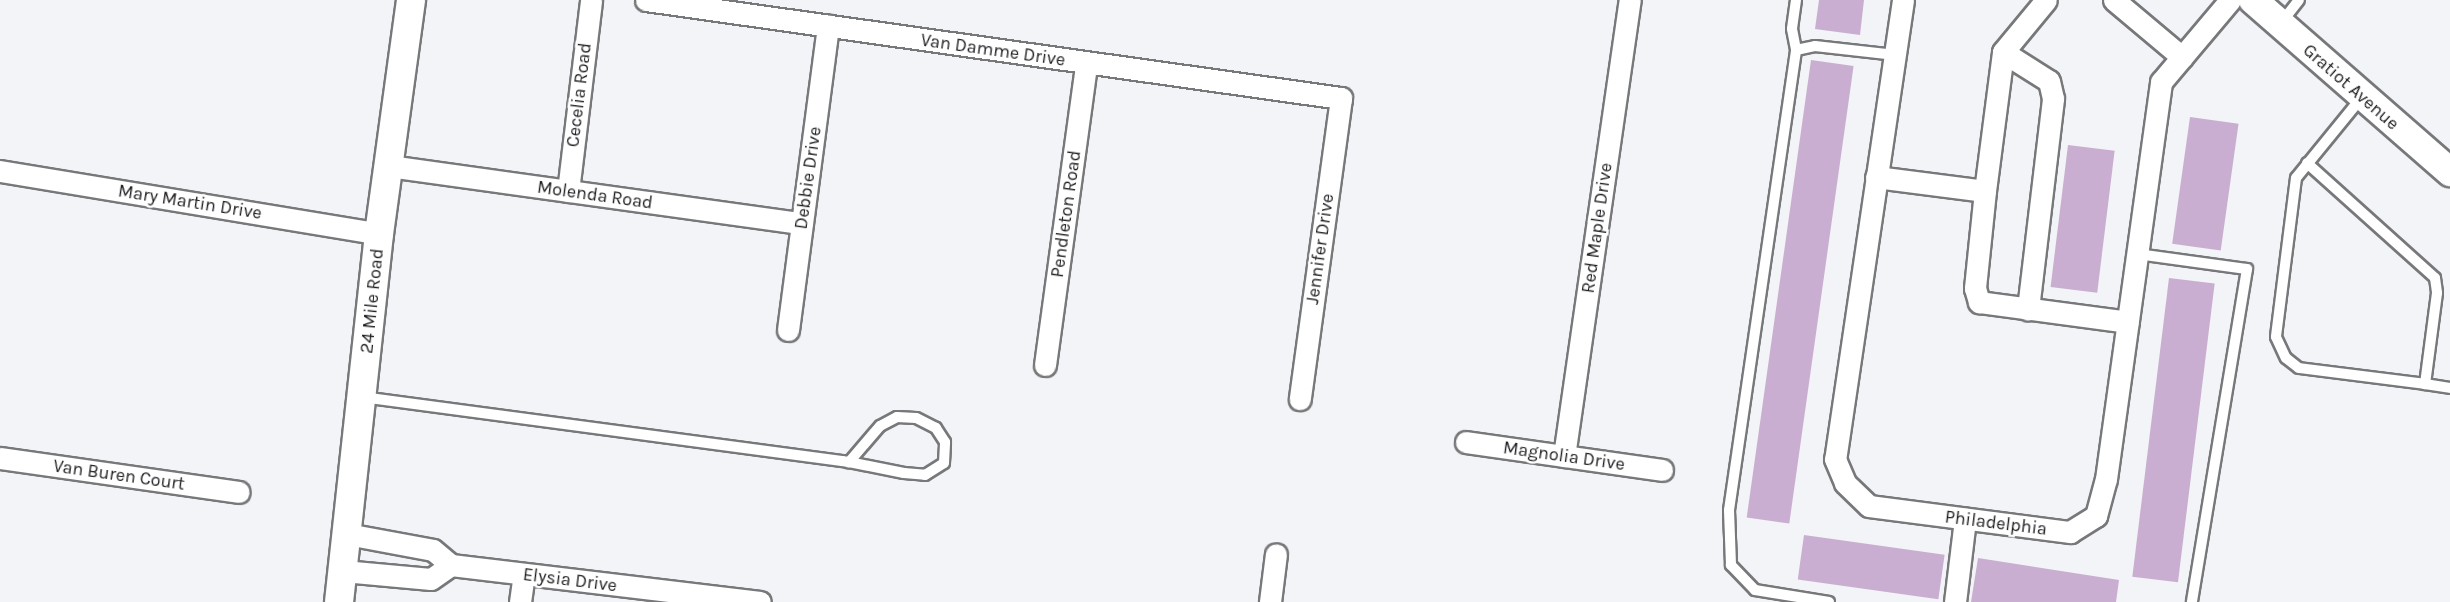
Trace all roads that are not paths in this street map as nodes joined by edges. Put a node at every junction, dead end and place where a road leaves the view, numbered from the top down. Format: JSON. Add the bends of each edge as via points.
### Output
{"nodes":[{"id":1,"x":411,"y":0,"type":"edge"},
{"id":2,"x":591,"y":0,"type":"edge"},
{"id":3,"x":646,"y":0,"type":"edge"},
{"id":4,"x":1630,"y":0,"type":"edge"},
{"id":5,"x":1796,"y":0,"type":"edge"},
{"id":6,"x":1903,"y":0,"type":"edge"},
{"id":7,"x":2046,"y":0,"type":"edge"},
{"id":8,"x":2114,"y":0,"type":"edge"},
{"id":9,"x":2230,"y":0,"type":"edge"},
{"id":10,"x":2253,"y":0,"type":"edge"},
{"id":11,"x":2299,"y":0,"type":"edge"},
{"id":12,"x":828,"y":26,"type":"junction"},
{"id":13,"x":2279,"y":26,"type":"junction"},
{"id":14,"x":1796,"y":50,"type":"junction"},
{"id":15,"x":2003,"y":52,"type":"junction"},
{"id":16,"x":1895,"y":55,"type":"junction"},
{"id":17,"x":2182,"y":57,"type":"junction"},
{"id":18,"x":1086,"y":64,"type":"junction"},
{"id":19,"x":2362,"y":97,"type":"junction"},
{"id":20,"x":1341,"y":98,"type":"joint"},
{"id":21,"x":2307,"y":163,"type":"junction"},
{"id":22,"x":389,"y":166,"type":"junction"},
{"id":23,"x":0,"y":171,"type":"edge"},
{"id":24,"x":2450,"y":172,"type":"edge"},
{"id":25,"x":1876,"y":177,"type":"junction"},
{"id":26,"x":568,"y":191,"type":"junction"},
{"id":27,"x":1985,"y":191,"type":"junction"},
{"id":28,"x":802,"y":223,"type":"junction"},
{"id":29,"x":379,"y":234,"type":"junction"},
{"id":30,"x":2137,"y":254,"type":"junction"},
{"id":31,"x":2028,"y":310,"type":"junction"},
{"id":32,"x":2128,"y":322,"type":"junction"},
{"id":33,"x":788,"y":330,"type":"dead end"},
{"id":34,"x":1046,"y":365,"type":"dead end"},
{"id":35,"x":2424,"y":384,"type":"junction"},
{"id":36,"x":2450,"y":388,"type":"edge"},
{"id":37,"x":362,"y":397,"type":"junction"},
{"id":38,"x":1300,"y":399,"type":"dead end"},
{"id":39,"x":1466,"y":442,"type":"dead end"},
{"id":40,"x":1564,"y":456,"type":"junction"},
{"id":41,"x":0,"y":458,"type":"edge"},
{"id":42,"x":849,"y":462,"type":"junction"},
{"id":43,"x":1662,"y":470,"type":"dead end"},
{"id":44,"x":239,"y":492,"type":"dead end"},
{"id":45,"x":1965,"y":519,"type":"junction"},
{"id":46,"x":348,"y":534,"type":"junction"},
{"id":47,"x":1276,"y":554,"type":"dead end"},
{"id":48,"x":452,"y":565,"type":"junction"},
{"id":49,"x":343,"y":571,"type":"junction"},
{"id":50,"x":524,"y":574,"type":"junction"},
{"id":51,"x":339,"y":602,"type":"edge"},
{"id":52,"x":520,"y":602,"type":"edge"},
{"id":53,"x":760,"y":602,"type":"edge"},
{"id":54,"x":1270,"y":602,"type":"edge"},
{"id":55,"x":1829,"y":602,"type":"edge"},
{"id":56,"x":1955,"y":602,"type":"edge"},
{"id":57,"x":2192,"y":602,"type":"edge"}],
"edges":[{"from":1,"to":22,"type":"street","name":"24 Mile Road"},
{"from":2,"to":26,"type":"street","name":"Cecelia Road"},
{"from":3,"to":12,"type":"street","name":"Van Damme Drive"},
{"from":4,"to":40,"type":"street","name":"Red Maple Drive"},
{"from":5,"to":14,"type":"lane","via":[[1792,29]]},
{"from":6,"to":16,"type":"street","name":"Philadelphia"},
{"from":7,"to":15,"type":"street"},
{"from":8,"to":17,"type":"street"},
{"from":9,"to":17,"type":"street","name":"Philadelphia"},
{"from":10,"to":13,"type":"street","name":"Gratiot Avenue"},
{"from":11,"to":13,"type":"lane"},
{"from":12,"to":18,"type":"street","name":"Van Damme Drive"},
{"from":12,"to":28,"type":"street","name":"Debbie Drive"},
{"from":13,"to":19,"type":"street","name":"Gratiot Avenue"},
{"from":14,"to":16,"type":"lane","via":[[1815,46]]},
{"from":14,"to":55,"type":"lane","via":[[1729,510],[1731,565],[1755,590]]},
{"from":15,"to":27,"type":"street"},
{"from":15,"to":31,"type":"street","via":[[2049,81],[2053,99]]},
{"from":16,"to":25,"type":"street","name":"Philadelphia"},
{"from":17,"to":30,"type":"street","name":"Philadelphia","via":[[2161,82]]},
{"from":18,"to":20,"type":"street","name":"Van Damme Drive"},
{"from":18,"to":34,"type":"street","name":"Pendleton Road"},
{"from":19,"to":21,"type":"lane"},
{"from":19,"to":24,"type":"street","name":"Gratiot Avenue"},
{"from":20,"to":38,"type":"street","name":"Jennifer Drive"},
{"from":21,"to":35,"type":"lane","via":[[2435,278],[2437,293]]},
{"from":21,"to":35,"type":"lane","via":[[2296,178],[2275,329],[2278,345],[2286,358],[2300,368]]},
{"from":22,"to":26,"type":"street","name":"Molenda Road"},
{"from":22,"to":29,"type":"street","name":"24 Mile Road"},
{"from":23,"to":29,"type":"street","name":"Mary Martin Drive"},
{"from":25,"to":27,"type":"street"},
{"from":25,"to":45,"type":"street","name":"Philadelphia","via":[[1835,459],[1845,483],[1869,506]]},
{"from":26,"to":28,"type":"street","name":"Molenda Road"},
{"from":27,"to":31,"type":"street","via":[[1975,288],[1979,302]]},
{"from":28,"to":33,"type":"street","name":"Debbie Drive"},
{"from":29,"to":37,"type":"street","name":"24 Mile Road"},
{"from":30,"to":32,"type":"street","name":"Philadelphia"},
{"from":30,"to":57,"type":"lane","via":[[2247,269]]},
{"from":31,"to":32,"type":"street"},
{"from":32,"to":45,"type":"street","name":"Philadelphia","via":[[2106,479],[2096,516],[2070,532]]},
{"from":35,"to":36,"type":"lane"},
{"from":37,"to":42,"type":"lane"},
{"from":37,"to":46,"type":"street","name":"24 Mile Road"},
{"from":39,"to":40,"type":"street","name":"Magnolia Drive"},
{"from":40,"to":43,"type":"street","name":"Magnolia Drive"},
{"from":41,"to":44,"type":"street","name":"Van Buren Court"},
{"from":42,"to":42,"type":"lane","via":[[925,475],[944,463],[945,442],[936,428],[916,418],[897,417],[880,426]]},
{"from":45,"to":56,"type":"street"},
{"from":46,"to":48,"type":"street","name":"Elysia Drive","via":[[434,550]]},
{"from":46,"to":49,"type":"street","name":"24 Mile Road"},
{"from":47,"to":54,"type":"street"},
{"from":48,"to":49,"type":"street","via":[[431,579]]},
{"from":48,"to":50,"type":"street","name":"Elysia Drive"},
{"from":49,"to":51,"type":"street","name":"24 Mile Road"},
{"from":50,"to":52,"type":"street"},
{"from":50,"to":53,"type":"street","name":"Elysia Drive"}]}
